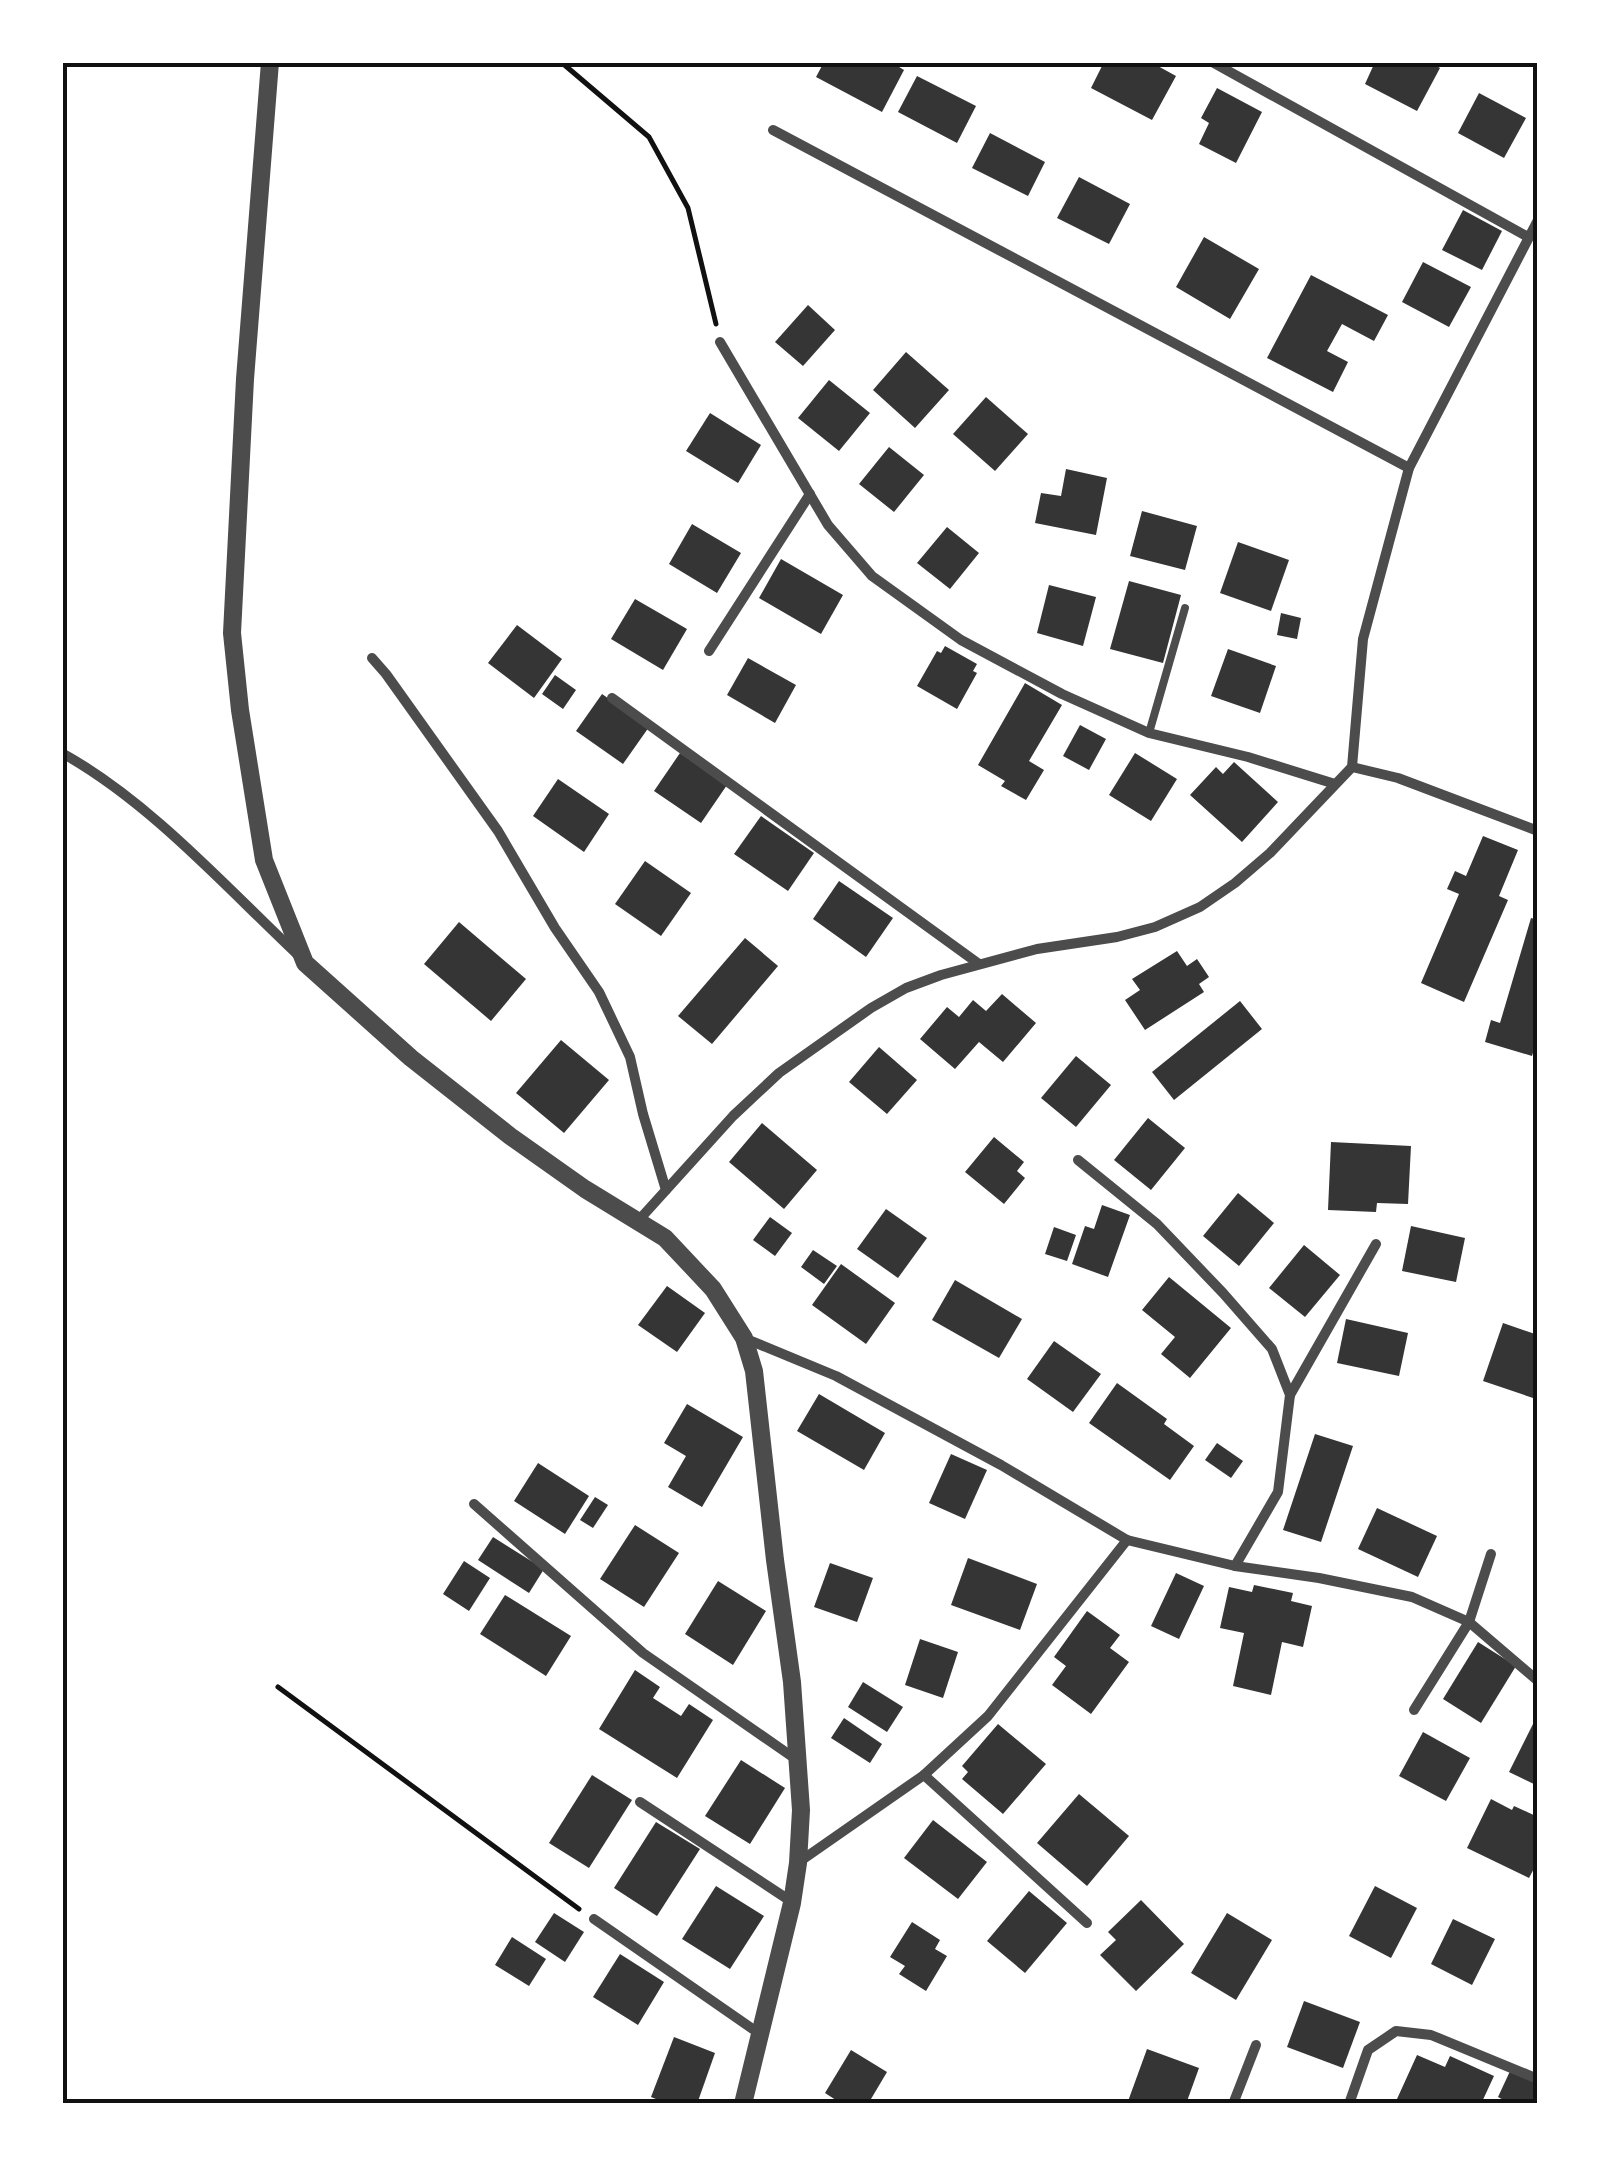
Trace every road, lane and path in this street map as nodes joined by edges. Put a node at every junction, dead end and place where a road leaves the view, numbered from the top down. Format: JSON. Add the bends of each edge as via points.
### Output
{"nodes":[{"id":1,"x":270,"y":62,"type":"edge"},
{"id":2,"x":562,"y":62,"type":"edge"},
{"id":3,"x":1212,"y":62,"type":"edge"},
{"id":4,"x":773,"y":130,"type":"dead end"},
{"id":5,"x":1538,"y":220,"type":"edge"},
{"id":6,"x":1528,"y":237,"type":"junction"},
{"id":7,"x":720,"y":342,"type":"joint"},
{"id":8,"x":1409,"y":468,"type":"junction"},
{"id":9,"x":810,"y":494,"type":"junction"},
{"id":10,"x":1185,"y":608,"type":"dead end"},
{"id":11,"x":709,"y":651,"type":"dead end"},
{"id":12,"x":372,"y":658,"type":"dead end"},
{"id":13,"x":612,"y":698,"type":"dead end"},
{"id":14,"x":1148,"y":733,"type":"junction"},
{"id":15,"x":62,"y":753,"type":"edge"},
{"id":16,"x":1352,"y":767,"type":"junction"},
{"id":17,"x":1335,"y":784,"type":"junction"},
{"id":18,"x":1538,"y":832,"type":"edge"},
{"id":19,"x":306,"y":963,"type":"junction"},
{"id":20,"x":980,"y":964,"type":"junction"},
{"id":21,"x":1078,"y":1160,"type":"dead end"},
{"id":22,"x":666,"y":1190,"type":"junction"},
{"id":23,"x":638,"y":1222,"type":"junction"},
{"id":24,"x":1376,"y":1244,"type":"dead end"},
{"id":25,"x":744,"y":1338,"type":"junction"},
{"id":26,"x":1290,"y":1395,"type":"junction"},
{"id":27,"x":474,"y":1504,"type":"dead end"},
{"id":28,"x":1127,"y":1540,"type":"junction"},
{"id":29,"x":1491,"y":1554,"type":"dead end"},
{"id":30,"x":1234,"y":1566,"type":"junction"},
{"id":31,"x":1469,"y":1622,"type":"junction"},
{"id":32,"x":1538,"y":1680,"type":"edge"},
{"id":33,"x":278,"y":1687,"type":"dead end"},
{"id":34,"x":1414,"y":1710,"type":"dead end"},
{"id":35,"x":798,"y":1761,"type":"junction"},
{"id":36,"x":924,"y":1776,"type":"junction"},
{"id":37,"x":640,"y":1802,"type":"dead end"},
{"id":38,"x":798,"y":1863,"type":"junction"},
{"id":39,"x":792,"y":1903,"type":"junction"},
{"id":40,"x":594,"y":1919,"type":"joint"},
{"id":41,"x":1087,"y":1922,"type":"dead end"},
{"id":42,"x":760,"y":2034,"type":"junction"},
{"id":43,"x":1256,"y":2045,"type":"dead end"},
{"id":44,"x":1538,"y":2079,"type":"edge"},
{"id":45,"x":743,"y":2104,"type":"edge"},
{"id":46,"x":1232,"y":2104,"type":"edge"},
{"id":47,"x":1349,"y":2104,"type":"edge"}],
"edges":[{"from":1,"to":19,"type":"street","via":[[232,633],[264,860]]},
{"from":2,"to":7,"type":"path","via":[[648,138],[688,208]]},
{"from":3,"to":6,"type":"street"},
{"from":4,"to":8,"type":"street"},
{"from":5,"to":6,"type":"street"},
{"from":6,"to":8,"type":"street"},
{"from":7,"to":9,"type":"street"},
{"from":8,"to":16,"type":"street","via":[[1364,639]]},
{"from":9,"to":11,"type":"street"},
{"from":9,"to":14,"type":"street","via":[[872,576],[961,640]]},
{"from":10,"to":14,"type":"lane"},
{"from":12,"to":22,"type":"street","via":[[498,831],[599,992],[630,1057]]},
{"from":13,"to":20,"type":"street"},
{"from":14,"to":17,"type":"street"},
{"from":15,"to":19,"type":"street","via":[[144,809]]},
{"from":16,"to":17,"type":"street"},
{"from":16,"to":18,"type":"street"},
{"from":17,"to":20,"type":"street","via":[[1270,854],[1200,908],[1117,937]]},
{"from":19,"to":23,"type":"street","via":[[510,1136]]},
{"from":20,"to":22,"type":"street","via":[[906,988],[778,1073]]},
{"from":21,"to":26,"type":"street","via":[[1157,1224],[1223,1293],[1272,1349]]},
{"from":22,"to":23,"type":"street"},
{"from":23,"to":25,"type":"street","via":[[694,1268]]},
{"from":24,"to":26,"type":"street"},
{"from":25,"to":28,"type":"street","via":[[836,1376]]},
{"from":25,"to":35,"type":"street","via":[[754,1371]]},
{"from":26,"to":30,"type":"street","via":[[1278,1492]]},
{"from":27,"to":35,"type":"street","via":[[643,1653]]},
{"from":28,"to":30,"type":"street"},
{"from":28,"to":36,"type":"street","via":[[988,1716]]},
{"from":29,"to":31,"type":"street"},
{"from":30,"to":31,"type":"street","via":[[1412,1597]]},
{"from":31,"to":32,"type":"street"},
{"from":31,"to":34,"type":"street"},
{"from":33,"to":40,"type":"path"},
{"from":35,"to":38,"type":"street"},
{"from":36,"to":38,"type":"street"},
{"from":36,"to":41,"type":"street"},
{"from":37,"to":39,"type":"street"},
{"from":38,"to":39,"type":"street"},
{"from":39,"to":42,"type":"street"},
{"from":40,"to":42,"type":"street"},
{"from":42,"to":45,"type":"street"},
{"from":43,"to":46,"type":"street"},
{"from":44,"to":47,"type":"street","via":[[1432,2035],[1396,2031],[1368,2050]]}]}
